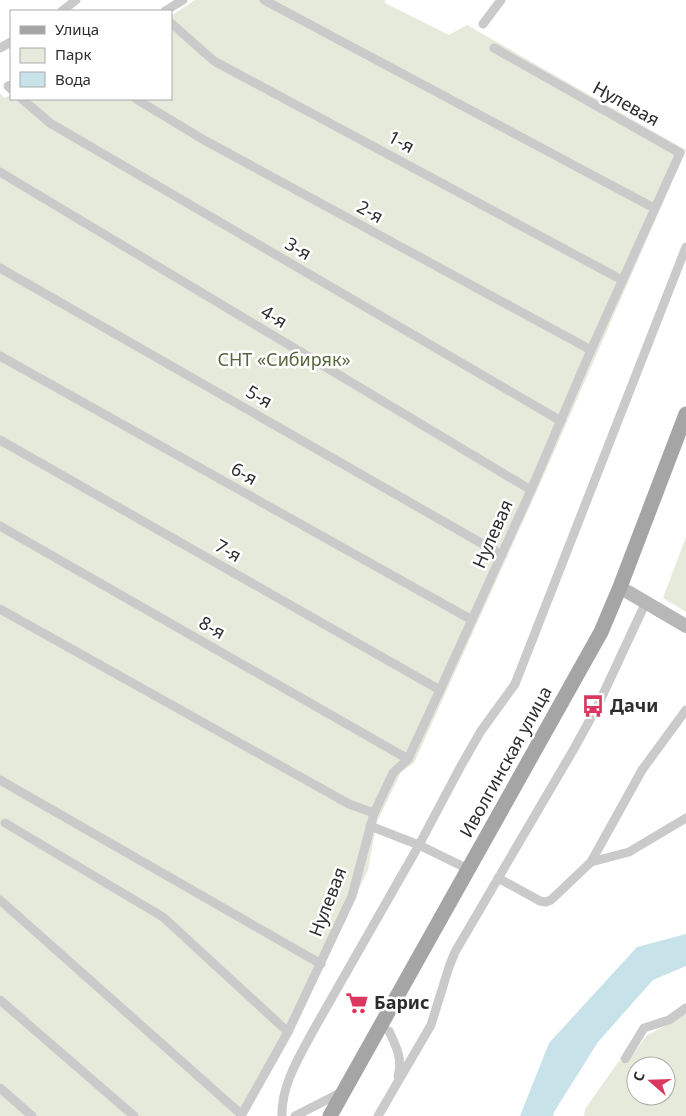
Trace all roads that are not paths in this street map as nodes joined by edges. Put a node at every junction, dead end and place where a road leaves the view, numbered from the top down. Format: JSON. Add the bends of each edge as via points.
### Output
{"nodes":[{"id":1,"x":76,"y":0,"type":"edge"},
{"id":2,"x":183,"y":0,"type":"edge"},
{"id":3,"x":264,"y":0,"type":"edge"},
{"id":4,"x":501,"y":0,"type":"edge"},
{"id":5,"x":63,"y":10,"type":"edge"},
{"id":6,"x":167,"y":10,"type":"edge"},
{"id":7,"x":172,"y":24,"type":"edge"},
{"id":8,"x":483,"y":24,"type":"dead end"},
{"id":9,"x":494,"y":48,"type":"dead end"},
{"id":10,"x":23,"y":100,"type":"edge"},
{"id":11,"x":138,"y":100,"type":"edge"},
{"id":12,"x":1,"y":173,"type":"edge"},
{"id":13,"x":654,"y":208,"type":"junction"},
{"id":14,"x":686,"y":247,"type":"edge"},
{"id":15,"x":0,"y":268,"type":"edge"},
{"id":16,"x":622,"y":280,"type":"junction"},
{"id":17,"x":591,"y":350,"type":"junction"},
{"id":18,"x":0,"y":356,"type":"edge"},
{"id":19,"x":686,"y":414,"type":"edge"},
{"id":20,"x":561,"y":421,"type":"junction"},
{"id":21,"x":0,"y":440,"type":"edge"},
{"id":22,"x":686,"y":440,"type":"edge"},
{"id":23,"x":531,"y":490,"type":"junction"},
{"id":24,"x":0,"y":526,"type":"edge"},
{"id":25,"x":502,"y":554,"type":"junction"},
{"id":26,"x":628,"y":592,"type":"junction"},
{"id":27,"x":646,"y":602,"type":"junction"},
{"id":28,"x":0,"y":609,"type":"edge"},
{"id":29,"x":472,"y":620,"type":"junction"},
{"id":30,"x":686,"y":626,"type":"edge"},
{"id":31,"x":440,"y":690,"type":"junction"},
{"id":32,"x":686,"y":710,"type":"edge"},
{"id":33,"x":408,"y":759,"type":"junction"},
{"id":34,"x":0,"y":780,"type":"edge"},
{"id":35,"x":374,"y":813,"type":"junction"},
{"id":36,"x":686,"y":818,"type":"edge"},
{"id":37,"x":5,"y":823,"type":"dead end"},
{"id":38,"x":370,"y":826,"type":"junction"},
{"id":39,"x":419,"y":846,"type":"junction"},
{"id":40,"x":591,"y":862,"type":"junction"},
{"id":41,"x":468,"y":869,"type":"junction"},
{"id":42,"x":498,"y":878,"type":"junction"},
{"id":43,"x":0,"y":900,"type":"edge"},
{"id":44,"x":321,"y":964,"type":"junction"},
{"id":45,"x":0,"y":1000,"type":"edge"},
{"id":46,"x":686,"y":1008,"type":"edge"},
{"id":47,"x":389,"y":1031,"type":"junction"},
{"id":48,"x":288,"y":1032,"type":"junction"},
{"id":49,"x":625,"y":1059,"type":"dead end"},
{"id":50,"x":0,"y":1088,"type":"edge"},
{"id":51,"x":393,"y":1090,"type":"junction"},
{"id":52,"x":344,"y":1091,"type":"junction"},
{"id":53,"x":241,"y":1115,"type":"edge"},
{"id":54,"x":32,"y":1116,"type":"edge"},
{"id":55,"x":134,"y":1116,"type":"edge"},
{"id":56,"x":282,"y":1116,"type":"edge"},
{"id":57,"x":295,"y":1116,"type":"edge"},
{"id":58,"x":330,"y":1116,"type":"edge"},
{"id":59,"x":342,"y":1116,"type":"edge"},
{"id":60,"x":378,"y":1116,"type":"edge"}],
"edges":[{"from":1,"to":5,"type":"street"},
{"from":2,"to":6,"type":"street"},
{"from":3,"to":13,"type":"street"},
{"from":4,"to":8,"type":"street"},
{"from":7,"to":16,"type":"street","name":"1-я","via":[[214,61]]},
{"from":9,"to":13,"type":"street","name":"Нулевая","via":[[680,153]]},
{"from":10,"to":20,"type":"street","name":"3-я","via":[[50,123]]},
{"from":11,"to":17,"type":"street","name":"2-я","via":[[204,140]]},
{"from":12,"to":23,"type":"street","name":"4-я"},
{"from":13,"to":16,"type":"street","name":"Нулевая"},
{"from":14,"to":39,"type":"street","via":[[515,684],[481,731]]},
{"from":15,"to":25,"type":"street","name":"5-я"},
{"from":16,"to":17,"type":"street","name":"Нулевая"},
{"from":17,"to":20,"type":"street","name":"Нулевая"},
{"from":18,"to":29,"type":"street","name":"6-я"},
{"from":19,"to":41,"type":"main road","name":"Иволгинская улица","via":[[601,632]]},
{"from":20,"to":23,"type":"street","name":"Нулевая"},
{"from":21,"to":31,"type":"street","name":"7-я"},
{"from":22,"to":26,"type":"main road","name":"Иволгинская улица"},
{"from":23,"to":25,"type":"street","name":"Нулевая"},
{"from":24,"to":33,"type":"street","name":"8-я"},
{"from":25,"to":29,"type":"street","name":"Нулевая"},
{"from":26,"to":27,"type":"street"},
{"from":26,"to":47,"type":"main road","name":"Иволгинская улица","via":[[608,637]]},
{"from":27,"to":30,"type":"street"},
{"from":27,"to":42,"type":"street","via":[[575,747]]},
{"from":28,"to":35,"type":"street","via":[[349,804]]},
{"from":29,"to":31,"type":"street","name":"Нулевая"},
{"from":31,"to":33,"type":"street","name":"Нулевая"},
{"from":32,"to":40,"type":"street","via":[[638,776]]},
{"from":33,"to":35,"type":"street","name":"Нулевая","via":[[393,773]]},
{"from":34,"to":44,"type":"street"},
{"from":35,"to":38,"type":"street","name":"Нулевая"},
{"from":36,"to":40,"type":"street","via":[[629,852]]},
{"from":37,"to":48,"type":"street","via":[[163,917]]},
{"from":38,"to":39,"type":"street"},
{"from":38,"to":44,"type":"street","name":"Нулевая","via":[[352,896]]},
{"from":39,"to":41,"type":"street"},
{"from":39,"to":56,"type":"street","via":[[301,1054],[284,1095]]},
{"from":40,"to":42,"type":"street","via":[[546,902]]},
{"from":41,"to":52,"type":"main road","name":"Иволгинская улица"},
{"from":42,"to":51,"type":"street","via":[[455,952],[431,1025]]},
{"from":43,"to":53,"type":"street"},
{"from":44,"to":48,"type":"street","name":"Нулевая"},
{"from":45,"to":55,"type":"street"},
{"from":46,"to":49,"type":"street","via":[[670,1020],[644,1028]]},
{"from":47,"to":51,"type":"street","via":[[398,1051],[400,1068]]},
{"from":47,"to":59,"type":"main road","name":"Иволгинская улица"},
{"from":48,"to":53,"type":"street","name":"Нулевая"},
{"from":50,"to":54,"type":"street"},
{"from":51,"to":60,"type":"street"},
{"from":52,"to":57,"type":"street"},
{"from":52,"to":58,"type":"main road","name":"Иволгинская улица"}]}
